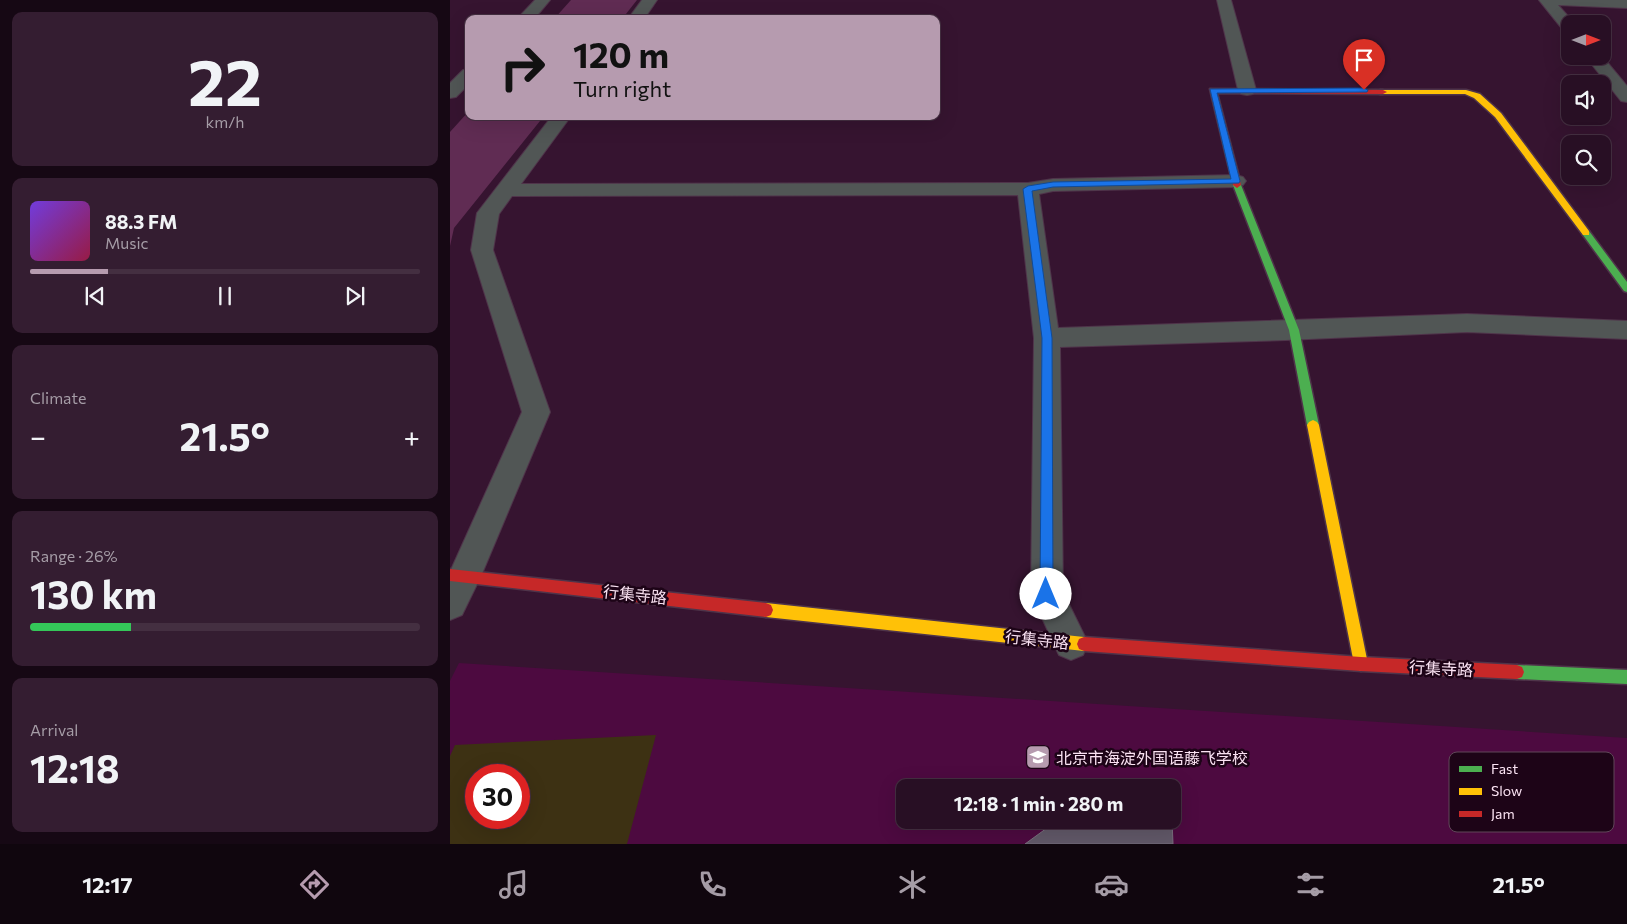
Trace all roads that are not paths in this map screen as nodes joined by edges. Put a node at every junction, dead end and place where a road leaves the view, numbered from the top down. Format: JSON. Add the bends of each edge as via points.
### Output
{"nodes":[{"id":1,"x":544,"y":0,"type":"edge"},
{"id":2,"x":650,"y":0,"type":"edge"},
{"id":3,"x":1224,"y":0,"type":"edge"},
{"id":4,"x":1546,"y":0,"type":"edge"},
{"id":5,"x":1627,"y":3,"type":"edge"},
{"id":6,"x":529,"y":15,"type":"edge"},
{"id":7,"x":639,"y":15,"type":"edge"},
{"id":8,"x":1561,"y":18,"type":"edge"},
{"id":9,"x":1600,"y":65,"type":"edge"},
{"id":10,"x":465,"y":78,"type":"edge"},
{"id":11,"x":1247,"y":90,"type":"junction"},
{"id":12,"x":450,"y":93,"type":"edge"},
{"id":13,"x":1627,"y":97,"type":"edge"},
{"id":14,"x":559,"y":120,"type":"edge"},
{"id":15,"x":1236,"y":181,"type":"junction"},
{"id":16,"x":1028,"y":189,"type":"junction"},
{"id":17,"x":506,"y":190,"type":"junction"},
{"id":18,"x":1627,"y":289,"type":"edge"},
{"id":19,"x":1294,"y":330,"type":"junction"},
{"id":20,"x":1627,"y":330,"type":"edge"},
{"id":21,"x":1047,"y":338,"type":"junction"},
{"id":22,"x":458,"y":576,"type":"edge"},
{"id":23,"x":450,"y":604,"type":"edge"},
{"id":24,"x":1071,"y":643,"type":"junction"},
{"id":25,"x":1360,"y":664,"type":"junction"},
{"id":26,"x":1627,"y":677,"type":"edge"}],
"edges":[{"from":1,"to":6,"type":"street"},
{"from":2,"to":7,"type":"street"},
{"from":3,"to":11,"type":"street"},
{"from":4,"to":5,"type":"street"},
{"from":4,"to":8,"type":"street"},
{"from":9,"to":13,"type":"street"},
{"from":10,"to":12,"type":"street"},
{"from":11,"to":15,"type":"street","via":[[1213,91]]},
{"from":11,"to":18,"type":"street","via":[[1466,92],[1477,96],[1498,115]]},
{"from":14,"to":17,"type":"street"},
{"from":15,"to":16,"type":"street","via":[[1053,184]]},
{"from":15,"to":19,"type":"street"},
{"from":16,"to":17,"type":"street"},
{"from":16,"to":21,"type":"street"},
{"from":17,"to":22,"type":"street","via":[[488,214],[482,250],[536,412]]},
{"from":19,"to":20,"type":"street","via":[[1467,323]]},
{"from":19,"to":21,"type":"street"},
{"from":19,"to":25,"type":"street"},
{"from":21,"to":24,"type":"street","via":[[1046,594]]},
{"from":22,"to":23,"type":"street"},
{"from":22,"to":24,"type":"street","name":"行集寺路"},
{"from":24,"to":25,"type":"street","name":"行集寺路"},
{"from":25,"to":26,"type":"street","name":"行集寺路"}]}
